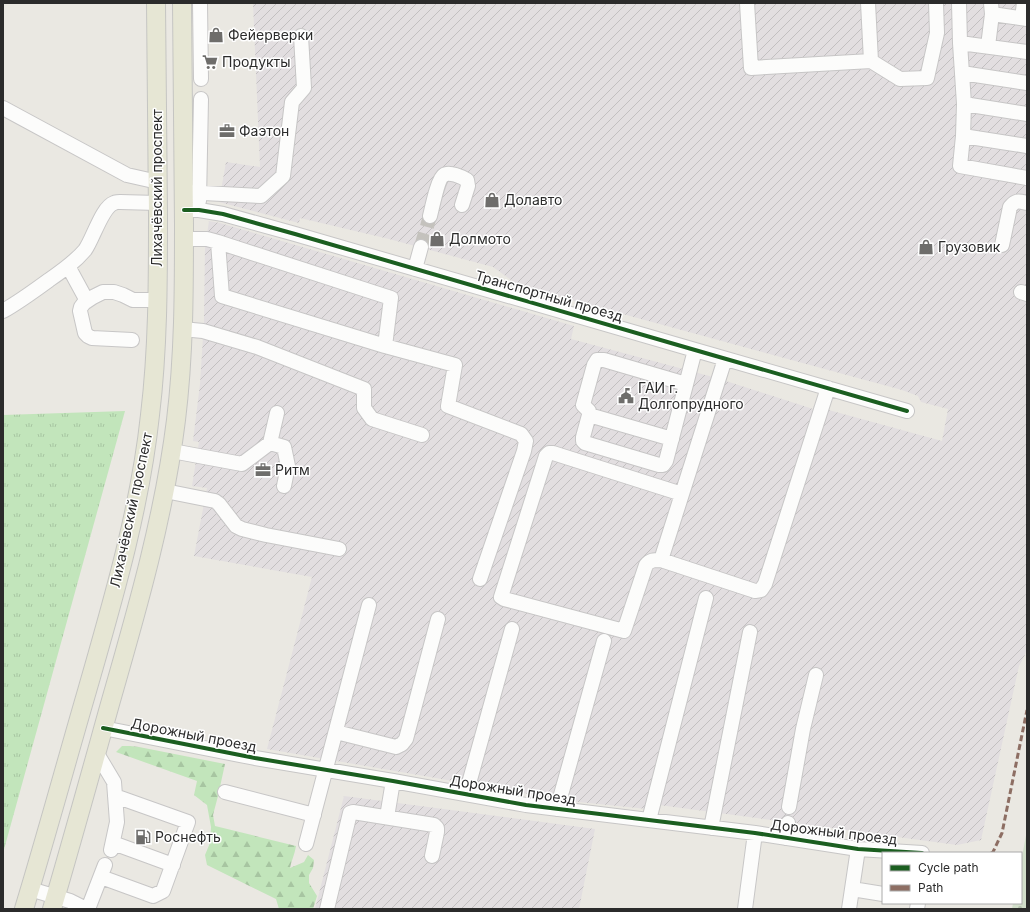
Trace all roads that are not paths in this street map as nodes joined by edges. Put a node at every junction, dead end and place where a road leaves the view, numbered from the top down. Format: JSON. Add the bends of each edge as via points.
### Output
{"nodes":[{"id":1,"x":156,"y":3,"type":"edge"},
{"id":2,"x":182,"y":3,"type":"edge"},
{"id":3,"x":200,"y":3,"type":"edge"},
{"id":4,"x":747,"y":3,"type":"edge"},
{"id":5,"x":868,"y":3,"type":"edge"},
{"id":6,"x":936,"y":3,"type":"edge"},
{"id":7,"x":959,"y":3,"type":"edge"},
{"id":8,"x":1024,"y":3,"type":"edge"},
{"id":9,"x":991,"y":9,"type":"edge"},
{"id":10,"x":1024,"y":19,"type":"edge"},
{"id":11,"x":301,"y":36,"type":"dead end"},
{"id":12,"x":960,"y":43,"type":"junction"},
{"id":13,"x":988,"y":46,"type":"junction"},
{"id":14,"x":1027,"y":52,"type":"edge"},
{"id":15,"x":871,"y":61,"type":"junction"},
{"id":16,"x":962,"y":73,"type":"junction"},
{"id":17,"x":201,"y":79,"type":"dead end"},
{"id":18,"x":1027,"y":83,"type":"edge"},
{"id":19,"x":201,"y":99,"type":"dead end"},
{"id":20,"x":964,"y":104,"type":"junction"},
{"id":21,"x":3,"y":108,"type":"edge"},
{"id":22,"x":1027,"y":114,"type":"edge"},
{"id":23,"x":964,"y":136,"type":"junction"},
{"id":24,"x":1027,"y":146,"type":"edge"},
{"id":25,"x":1027,"y":178,"type":"edge"},
{"id":26,"x":158,"y":182,"type":"junction"},
{"id":27,"x":192,"y":192,"type":"junction"},
{"id":28,"x":158,"y":203,"type":"junction"},
{"id":29,"x":1027,"y":203,"type":"edge"},
{"id":30,"x":462,"y":205,"type":"dead end"},
{"id":31,"x":192,"y":210,"type":"junction"},
{"id":32,"x":430,"y":216,"type":"tunnel mouth"},
{"id":33,"x":184,"y":239,"type":"junction"},
{"id":34,"x":218,"y":242,"type":"junction"},
{"id":35,"x":1002,"y":245,"type":"dead end"},
{"id":36,"x":421,"y":247,"type":"tunnel mouth"},
{"id":37,"x":68,"y":266,"type":"junction"},
{"id":38,"x":415,"y":269,"type":"junction"},
{"id":39,"x":157,"y":300,"type":"junction"},
{"id":40,"x":87,"y":301,"type":"junction"},
{"id":41,"x":3,"y":311,"type":"edge"},
{"id":42,"x":182,"y":328,"type":"junction"},
{"id":43,"x":132,"y":340,"type":"dead end"},
{"id":44,"x":385,"y":346,"type":"junction"},
{"id":45,"x":695,"y":350,"type":"junction"},
{"id":46,"x":725,"y":359,"type":"junction"},
{"id":47,"x":686,"y":384,"type":"junction"},
{"id":48,"x":828,"y":388,"type":"junction"},
{"id":49,"x":907,"y":411,"type":"dead end"},
{"id":50,"x":277,"y":413,"type":"dead end"},
{"id":51,"x":589,"y":416,"type":"junction"},
{"id":52,"x":422,"y":435,"type":"dead end"},
{"id":53,"x":672,"y":438,"type":"junction"},
{"id":54,"x":270,"y":443,"type":"junction"},
{"id":55,"x":172,"y":451,"type":"junction"},
{"id":56,"x":284,"y":486,"type":"dead end"},
{"id":57,"x":165,"y":491,"type":"junction"},
{"id":58,"x":682,"y":494,"type":"junction"},
{"id":59,"x":340,"y":549,"type":"dead end"},
{"id":60,"x":661,"y":560,"type":"junction"},
{"id":61,"x":480,"y":579,"type":"dead end"},
{"id":62,"x":706,"y":598,"type":"dead end"},
{"id":63,"x":369,"y":605,"type":"dead end"},
{"id":64,"x":438,"y":619,"type":"dead end"},
{"id":65,"x":512,"y":629,"type":"dead end"},
{"id":66,"x":750,"y":632,"type":"dead end"},
{"id":67,"x":604,"y":641,"type":"dead end"},
{"id":68,"x":816,"y":675,"type":"dead end"},
{"id":69,"x":103,"y":728,"type":"junction"},
{"id":70,"x":336,"y":732,"type":"junction"},
{"id":71,"x":96,"y":752,"type":"junction"},
{"id":72,"x":326,"y":770,"type":"junction"},
{"id":73,"x":393,"y":781,"type":"junction"},
{"id":74,"x":225,"y":792,"type":"dead end"},
{"id":75,"x":466,"y":794,"type":"junction"},
{"id":76,"x":115,"y":796,"type":"junction"},
{"id":77,"x":790,"y":807,"type":"dead end"},
{"id":78,"x":557,"y":809,"type":"junction"},
{"id":79,"x":314,"y":815,"type":"junction"},
{"id":80,"x":387,"y":818,"type":"junction"},
{"id":81,"x":649,"y":820,"type":"junction"},
{"id":82,"x":788,"y":823,"type":"dead end"},
{"id":83,"x":711,"y":828,"type":"junction"},
{"id":84,"x":755,"y":833,"type":"junction"},
{"id":85,"x":785,"y":838,"type":"junction"},
{"id":86,"x":306,"y":844,"type":"dead end"},
{"id":87,"x":858,"y":849,"type":"junction"},
{"id":88,"x":906,"y":852,"type":"edge"},
{"id":89,"x":432,"y":856,"type":"dead end"},
{"id":90,"x":172,"y":865,"type":"junction"},
{"id":91,"x":30,"y":889,"type":"junction"},
{"id":92,"x":852,"y":889,"type":"junction"},
{"id":93,"x":882,"y":894,"type":"edge"},
{"id":94,"x":53,"y":903,"type":"edge"},
{"id":95,"x":24,"y":909,"type":"edge"},
{"id":96,"x":87,"y":909,"type":"edge"},
{"id":97,"x":327,"y":909,"type":"edge"},
{"id":98,"x":745,"y":909,"type":"edge"},
{"id":99,"x":849,"y":909,"type":"edge"}],
"edges":[{"from":1,"to":26,"type":"main road","name":"Лихачёвский проспект"},
{"from":2,"to":27,"type":"main road","name":"Лихачёвский проспект"},
{"from":3,"to":17,"type":"street"},
{"from":4,"to":15,"type":"street","via":[[751,68]]},
{"from":5,"to":15,"type":"street"},
{"from":6,"to":15,"type":"street","via":[[937,33],[927,78],[900,79]]},
{"from":7,"to":12,"type":"street"},
{"from":8,"to":10,"type":"street"},
{"from":9,"to":10,"type":"street"},
{"from":9,"to":13,"type":"street"},
{"from":11,"to":27,"type":"street","via":[[304,88],[292,102],[283,176],[261,196]]},
{"from":12,"to":13,"type":"street"},
{"from":12,"to":16,"type":"street"},
{"from":13,"to":14,"type":"street"},
{"from":16,"to":18,"type":"street"},
{"from":16,"to":20,"type":"street"},
{"from":19,"to":27,"type":"street"},
{"from":20,"to":22,"type":"street"},
{"from":20,"to":23,"type":"street"},
{"from":21,"to":26,"type":"street","via":[[127,175]]},
{"from":23,"to":24,"type":"street"},
{"from":23,"to":25,"type":"street","via":[[960,166]]},
{"from":26,"to":28,"type":"main road","name":"Лихачёвский проспект"},
{"from":27,"to":31,"type":"main road","name":"Лихачёвский проспект"},
{"from":28,"to":37,"type":"street","via":[[114,202],[109,205],[85,250]]},
{"from":28,"to":39,"type":"main road","name":"Лихачёвский проспект"},
{"from":29,"to":35,"type":"street","via":[[1019,201],[1010,207]]},
{"from":30,"to":32,"type":"street","via":[[468,186],[467,180],[447,173],[439,181]]},
{"from":31,"to":33,"type":"main road","name":"Лихачёвский проспект"},
{"from":31,"to":38,"type":"street","name":"Транспортный проезд","via":[[223,214]]},
{"from":33,"to":34,"type":"street","via":[[206,238]]},
{"from":33,"to":42,"type":"main road","name":"Лихачёвский проспект"},
{"from":34,"to":44,"type":"street","via":[[222,296]]},
{"from":34,"to":44,"type":"street","via":[[392,298]]},
{"from":36,"to":38,"type":"street"},
{"from":37,"to":40,"type":"street"},
{"from":37,"to":41,"type":"street"},
{"from":38,"to":45,"type":"street","name":"Транспортный проезд"},
{"from":39,"to":40,"type":"street","via":[[133,300],[114,292],[103,292]]},
{"from":39,"to":91,"type":"main road","name":"Лихачёвский проспект","via":[[150,416],[132,523],[107,621]]},
{"from":40,"to":43,"type":"street","via":[[80,311],[88,336]]},
{"from":42,"to":52,"type":"street","via":[[203,331],[257,347],[364,389],[364,408],[372,419]]},
{"from":42,"to":55,"type":"main road","name":"Лихачёвский проспект"},
{"from":44,"to":61,"type":"street","via":[[455,366],[448,406],[521,434],[526,441]]},
{"from":45,"to":46,"type":"street","name":"Транспортный проезд"},
{"from":45,"to":47,"type":"street"},
{"from":46,"to":48,"type":"street","name":"Транспортный проезд"},
{"from":46,"to":58,"type":"street"},
{"from":47,"to":51,"type":"street","via":[[597,360],[584,405],[589,411]]},
{"from":47,"to":53,"type":"street"},
{"from":48,"to":49,"type":"street","name":"Транспортный проезд"},
{"from":48,"to":60,"type":"street","via":[[761,590],[754,591]]},
{"from":50,"to":54,"type":"street"},
{"from":51,"to":53,"type":"street"},
{"from":51,"to":53,"type":"street","via":[[583,437],[585,443],[659,465],[666,461]]},
{"from":54,"to":55,"type":"street","via":[[242,464]]},
{"from":54,"to":56,"type":"street","via":[[284,447],[288,466]]},
{"from":55,"to":57,"type":"main road","name":"Лихачёвский проспект"},
{"from":57,"to":59,"type":"street","via":[[215,501],[236,526],[242,529]]},
{"from":57,"to":69,"type":"main road","name":"Лихачёвский проспект","via":[[142,590]]},
{"from":58,"to":60,"type":"street"},
{"from":58,"to":60,"type":"street","via":[[549,453],[501,597],[624,631],[646,565],[652,560]]},
{"from":62,"to":81,"type":"street"},
{"from":63,"to":70,"type":"street"},
{"from":64,"to":70,"type":"street","via":[[406,739],[402,744],[396,747]]},
{"from":65,"to":75,"type":"street"},
{"from":66,"to":83,"type":"street"},
{"from":67,"to":78,"type":"street"},
{"from":68,"to":77,"type":"street","via":[[803,729]]},
{"from":69,"to":71,"type":"main road","name":"Лихачёвский проспект"},
{"from":69,"to":72,"type":"street","name":"Дорожный проезд"},
{"from":70,"to":72,"type":"street"},
{"from":71,"to":76,"type":"street","via":[[114,782]]},
{"from":71,"to":94,"type":"main road","name":"Лихачёвский проспект"},
{"from":72,"to":73,"type":"street","name":"Дорожный проезд"},
{"from":72,"to":79,"type":"street"},
{"from":73,"to":75,"type":"street","name":"Дорожный проезд"},
{"from":73,"to":80,"type":"street"},
{"from":74,"to":79,"type":"street"},
{"from":75,"to":78,"type":"street","name":"Дорожный проезд"},
{"from":76,"to":90,"type":"street","via":[[117,822],[112,846]]},
{"from":76,"to":90,"type":"street","via":[[188,822]]},
{"from":78,"to":81,"type":"street","name":"Дорожный проезд"},
{"from":79,"to":86,"type":"street"},
{"from":80,"to":89,"type":"street","via":[[434,825],[437,832]]},
{"from":80,"to":97,"type":"street","via":[[350,812]]},
{"from":81,"to":83,"type":"street","name":"Дорожный проезд"},
{"from":82,"to":85,"type":"street"},
{"from":83,"to":84,"type":"street","name":"Дорожный проезд"},
{"from":84,"to":85,"type":"street","name":"Дорожный проезд"},
{"from":84,"to":98,"type":"street"},
{"from":85,"to":87,"type":"street","name":"Дорожный проезд"},
{"from":87,"to":88,"type":"street","name":"Дорожный проезд"},
{"from":87,"to":92,"type":"street"},
{"from":90,"to":96,"type":"street","via":[[163,892],[153,896],[103,871]]},
{"from":91,"to":94,"type":"street"},
{"from":91,"to":95,"type":"main road","name":"Лихачёвский проспект"},
{"from":92,"to":93,"type":"street"},
{"from":92,"to":99,"type":"street"},
{"from":94,"to":96,"type":"street","via":[[70,901]]}]}
